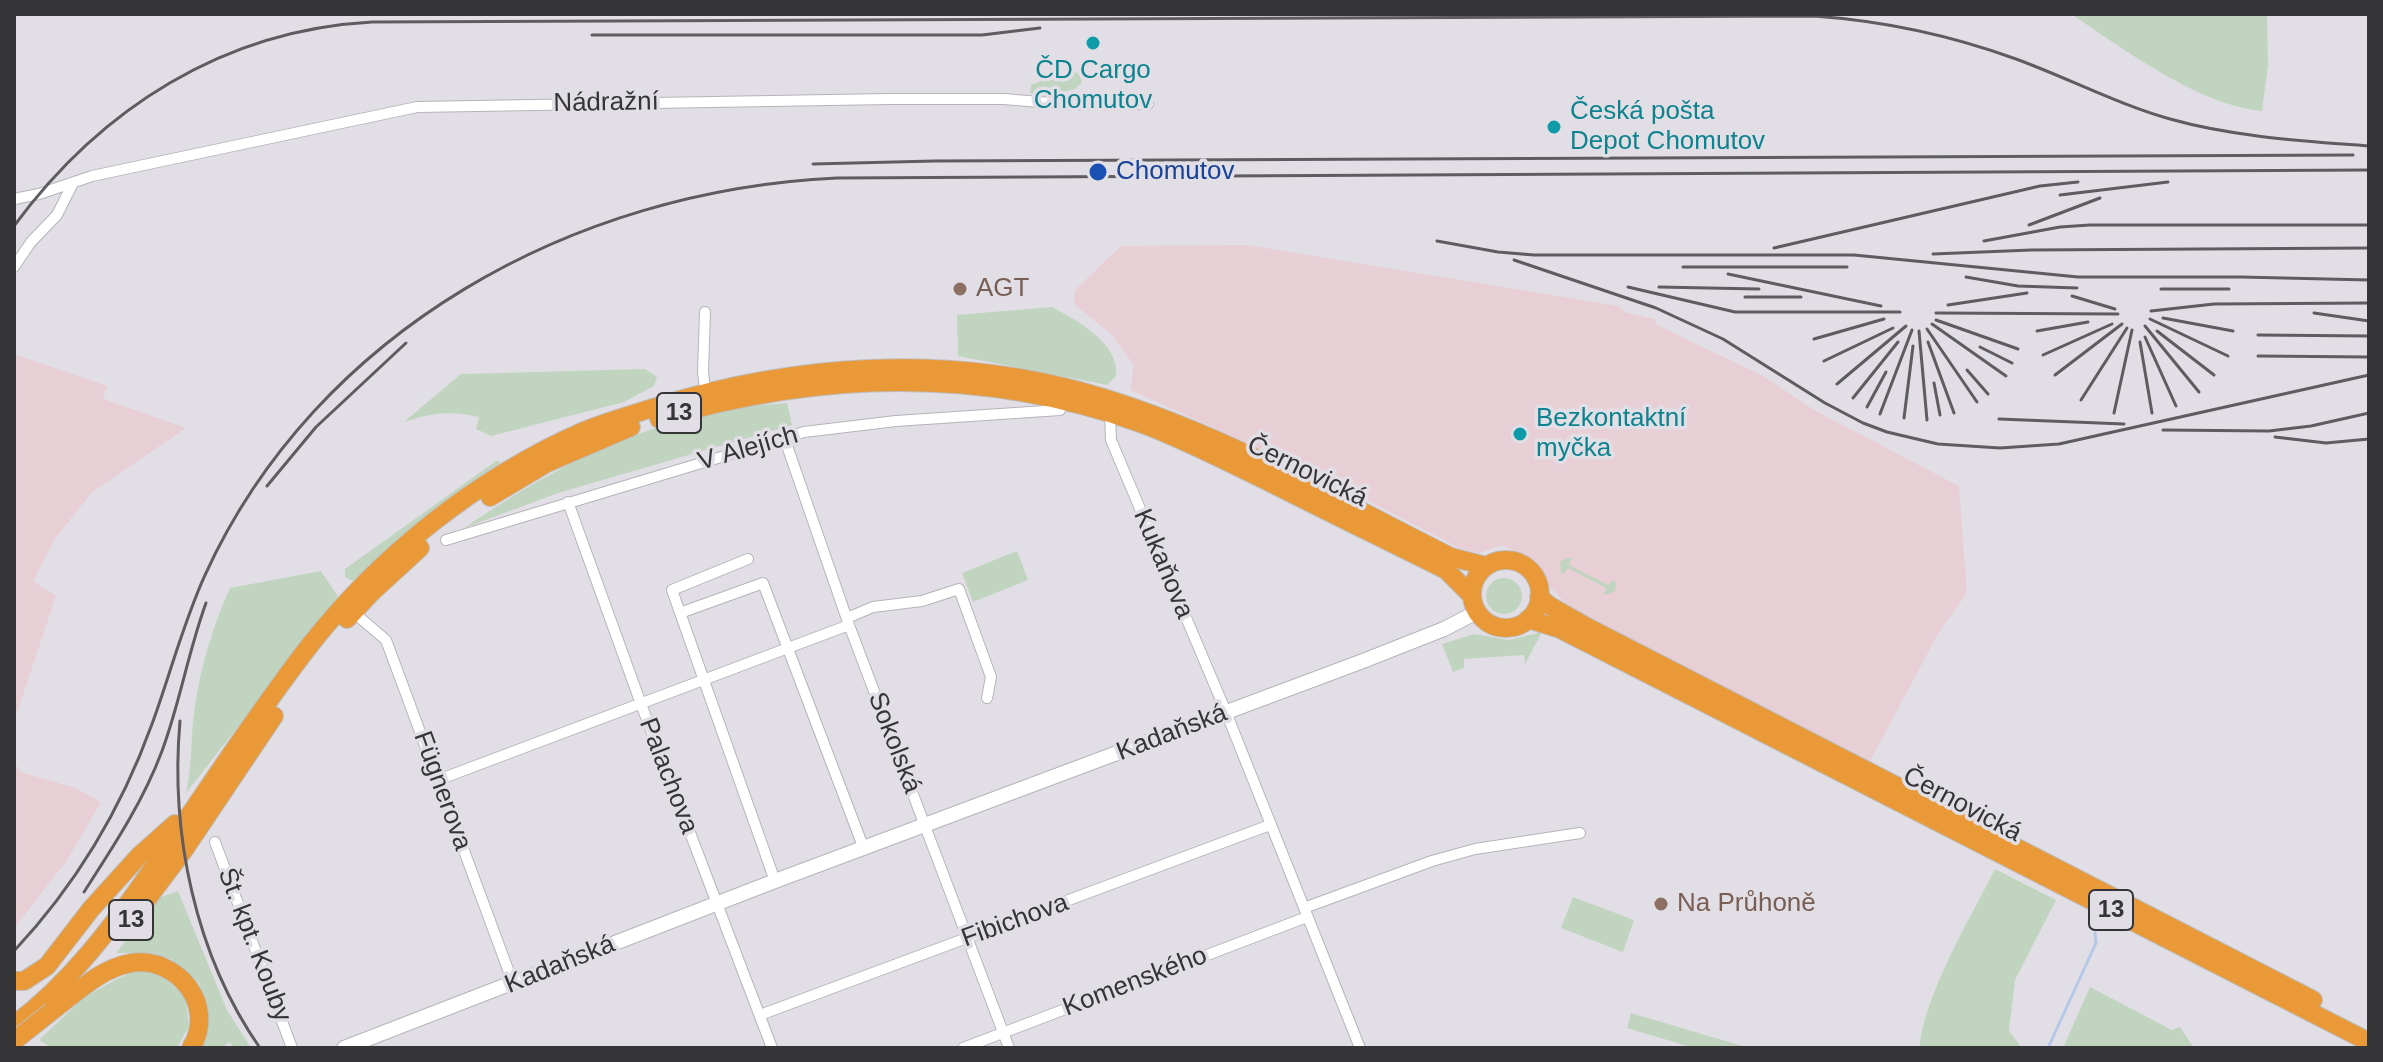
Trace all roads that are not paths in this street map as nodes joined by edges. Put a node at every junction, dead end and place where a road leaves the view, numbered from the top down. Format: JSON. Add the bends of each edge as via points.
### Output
{"nodes":[{"id":1,"x":1148,"y":104,"type":"dead end"},
{"id":2,"x":72,"y":185,"type":"junction"},
{"id":3,"x":14,"y":199,"type":"edge"},
{"id":4,"x":14,"y":267,"type":"edge"},
{"id":5,"x":705,"y":312,"type":"dead end"},
{"id":6,"x":706,"y":398,"type":"junction"},
{"id":7,"x":1112,"y":407,"type":"junction"},
{"id":8,"x":1060,"y":410,"type":"dead end"},
{"id":9,"x":784,"y":437,"type":"junction"},
{"id":10,"x":568,"y":502,"type":"junction"},
{"id":11,"x":446,"y":540,"type":"dead end"},
{"id":12,"x":748,"y":559,"type":"dead end"},
{"id":13,"x":1486,"y":566,"type":"junction"},
{"id":14,"x":1539,"y":597,"type":"junction"},
{"id":15,"x":1474,"y":604,"type":"junction"},
{"id":16,"x":353,"y":612,"type":"junction"},
{"id":17,"x":680,"y":613,"type":"junction"},
{"id":18,"x":1528,"y":619,"type":"junction"},
{"id":19,"x":848,"y":622,"type":"junction"},
{"id":20,"x":790,"y":649,"type":"junction"},
{"id":21,"x":704,"y":681,"type":"junction"},
{"id":22,"x":987,"y":698,"type":"dead end"},
{"id":23,"x":641,"y":704,"type":"junction"},
{"id":24,"x":1226,"y":712,"type":"junction"},
{"id":25,"x":214,"y":780,"type":"junction"},
{"id":26,"x":438,"y":780,"type":"junction"},
{"id":27,"x":1270,"y":825,"type":"junction"},
{"id":28,"x":926,"y":826,"type":"junction"},
{"id":29,"x":1580,"y":833,"type":"dead end"},
{"id":30,"x":215,"y":842,"type":"dead end"},
{"id":31,"x":864,"y":849,"type":"junction"},
{"id":32,"x":775,"y":881,"type":"junction"},
{"id":33,"x":717,"y":905,"type":"junction"},
{"id":34,"x":1306,"y":913,"type":"junction"},
{"id":35,"x":969,"y":938,"type":"junction"},
{"id":36,"x":14,"y":981,"type":"edge"},
{"id":37,"x":513,"y":983,"type":"junction"},
{"id":38,"x":52,"y":1011,"type":"junction"},
{"id":39,"x":760,"y":1015,"type":"junction"},
{"id":40,"x":14,"y":1025,"type":"edge"},
{"id":41,"x":2369,"y":1028,"type":"edge"},
{"id":42,"x":1003,"y":1033,"type":"junction"},
{"id":43,"x":14,"y":1039,"type":"edge"},
{"id":44,"x":2369,"y":1042,"type":"edge"},
{"id":45,"x":28,"y":1048,"type":"edge"},
{"id":46,"x":191,"y":1048,"type":"edge"},
{"id":47,"x":292,"y":1048,"type":"edge"},
{"id":48,"x":344,"y":1048,"type":"edge"},
{"id":49,"x":772,"y":1048,"type":"edge"},
{"id":50,"x":963,"y":1048,"type":"edge"},
{"id":51,"x":1009,"y":1048,"type":"edge"},
{"id":52,"x":1360,"y":1048,"type":"edge"}],
"edges":[{"from":1,"to":2,"type":"street","name":"Nádražní","via":[[889,99],[417,107]]},
{"from":2,"to":3,"type":"street","name":"Nádražní"},
{"from":2,"to":4,"type":"street","via":[[57,215]]},
{"from":5,"to":6,"type":"street"},
{"from":6,"to":7,"type":"highway","number":"13","via":[[755,380],[913,368],[1033,381]]},
{"from":6,"to":16,"type":"highway","number":"13","via":[[616,432],[484,501],[419,548]]},
{"from":6,"to":25,"type":"highway","number":"13","via":[[611,420],[540,452],[411,539],[365,580],[309,646]]},
{"from":7,"to":13,"type":"highway","name":"Černovická","number":"13","via":[[1187,427],[1451,557]]},
{"from":7,"to":15,"type":"highway","name":"Černovická","number":"13","via":[[1446,570]]},
{"from":7,"to":24,"type":"street","name":"Kukaňova","via":[[1111,440]]},
{"from":8,"to":9,"type":"street","name":"V Alejích","via":[[896,421]]},
{"from":9,"to":10,"type":"street","name":"V Alejích"},
{"from":9,"to":19,"type":"street","name":"Sokolská"},
{"from":10,"to":11,"type":"street","name":"V Alejích"},
{"from":10,"to":23,"type":"street","name":"Palachova"},
{"from":12,"to":17,"type":"street","via":[[672,590]]},
{"from":13,"to":14,"type":"highway","name":"Černovická","number":"13","via":[[1508,560],[1523,565],[1536,578]]},
{"from":13,"to":15,"type":"highway","via":[[1473,584]]},
{"from":14,"to":18,"type":"highway"},
{"from":14,"to":41,"type":"highway","name":"Černovická","number":"13","via":[[1587,627]]},
{"from":15,"to":18,"type":"highway","name":"Černovická","number":"13","via":[[1488,623],[1499,627]]},
{"from":15,"to":24,"type":"street","name":"Kadaňská","via":[[1430,634]]},
{"from":16,"to":26,"type":"street","name":"Fügnerova","via":[[386,640]]},
{"from":16,"to":38,"type":"highway","number":"13","via":[[168,871]]},
{"from":17,"to":20,"type":"street","via":[[763,583]]},
{"from":17,"to":21,"type":"street"},
{"from":18,"to":44,"type":"highway","name":"Černovická","number":"13","via":[[1560,629]]},
{"from":19,"to":20,"type":"street"},
{"from":19,"to":22,"type":"street","via":[[873,607],[922,601],[959,589],[991,677]]},
{"from":19,"to":28,"type":"street","name":"Sokolská"},
{"from":20,"to":21,"type":"street"},
{"from":20,"to":31,"type":"street"},
{"from":21,"to":23,"type":"street"},
{"from":21,"to":32,"type":"street"},
{"from":23,"to":26,"type":"street"},
{"from":23,"to":33,"type":"street","name":"Palachova"},
{"from":24,"to":27,"type":"street"},
{"from":24,"to":28,"type":"street","name":"Kadaňská"},
{"from":25,"to":36,"type":"highway","via":[[91,909],[47,966]]},
{"from":25,"to":40,"type":"highway","number":"13","via":[[125,908],[71,974]]},
{"from":26,"to":37,"type":"street","name":"Fügnerova"},
{"from":27,"to":34,"type":"street"},
{"from":27,"to":35,"type":"street","name":"Fibichova"},
{"from":28,"to":31,"type":"street","name":"Kadaňská"},
{"from":28,"to":35,"type":"street","name":"Sokolská"},
{"from":29,"to":34,"type":"street","via":[[1432,861]]},
{"from":30,"to":47,"type":"street","name":"Št. kpt. Kouby"},
{"from":31,"to":32,"type":"street","name":"Kadaňská"},
{"from":32,"to":33,"type":"street","name":"Kadaňská"},
{"from":33,"to":37,"type":"street","name":"Kadaňská"},
{"from":33,"to":39,"type":"street","name":"Palachova"},
{"from":34,"to":42,"type":"street","name":"Komenského"},
{"from":34,"to":52,"type":"street"},
{"from":35,"to":39,"type":"street","name":"Fibichova"},
{"from":35,"to":42,"type":"street","name":"Sokolská"},
{"from":37,"to":48,"type":"street","name":"Kadaňská"},
{"from":38,"to":43,"type":"highway","number":"13","bridge":true},
{"from":38,"to":46,"type":"highway","via":[[112,968],[132,963],[165,967],[189,984],[195,997],[198,1026]]},
{"from":39,"to":49,"type":"street","name":"Palachova"},
{"from":42,"to":50,"type":"street","name":"Komenského"},
{"from":42,"to":51,"type":"street","name":"Sokolská"},
{"from":43,"to":45,"type":"street"}]}
